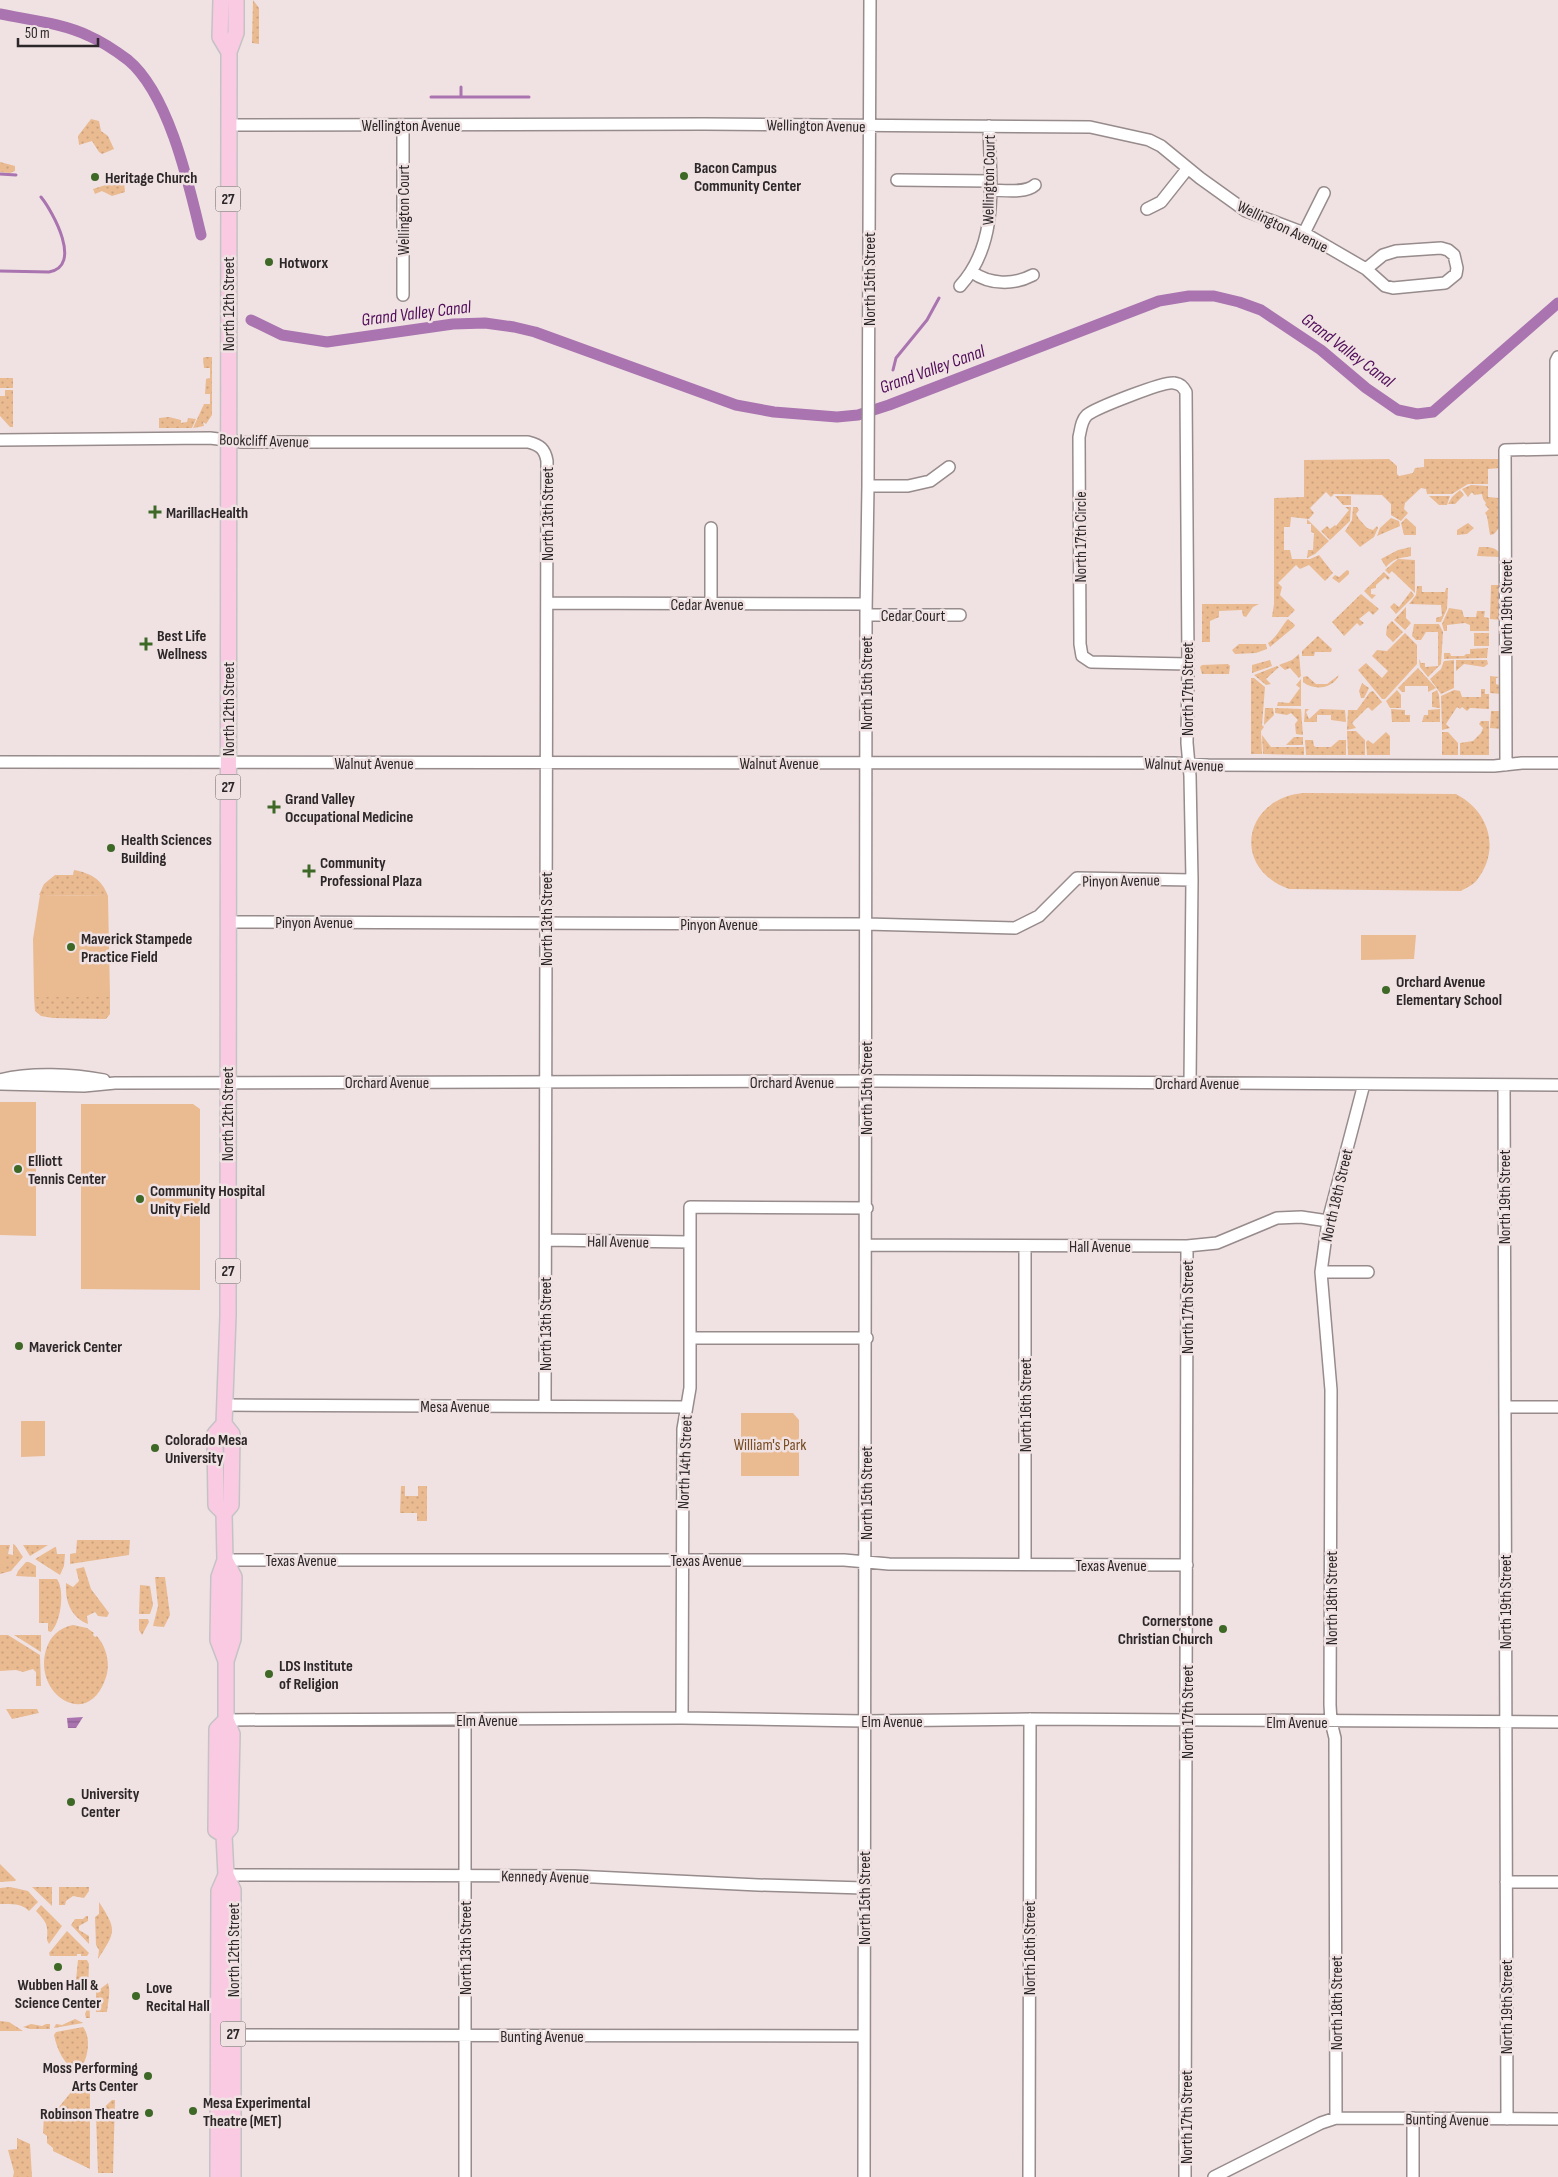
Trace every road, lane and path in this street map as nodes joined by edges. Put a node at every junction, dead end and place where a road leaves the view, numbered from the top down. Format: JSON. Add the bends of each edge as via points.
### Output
{"nodes":[{"id":1,"x":221,"y":0,"type":"edge"},
{"id":2,"x":236,"y":0,"type":"edge"},
{"id":3,"x":870,"y":0,"type":"edge"},
{"id":4,"x":228,"y":52,"type":"junction"},
{"id":5,"x":228,"y":125,"type":"junction"},
{"id":6,"x":402,"y":125,"type":"junction"},
{"id":7,"x":870,"y":125,"type":"junction"},
{"id":8,"x":989,"y":126,"type":"junction"},
{"id":9,"x":1188,"y":168,"type":"junction"},
{"id":10,"x":897,"y":180,"type":"dead end"},
{"id":11,"x":990,"y":185,"type":"junction"},
{"id":12,"x":1035,"y":185,"type":"dead end"},
{"id":13,"x":1324,"y":193,"type":"dead end"},
{"id":14,"x":1147,"y":209,"type":"dead end"},
{"id":15,"x":1304,"y":233,"type":"junction"},
{"id":16,"x":1366,"y":269,"type":"junction"},
{"id":17,"x":972,"y":272,"type":"junction"},
{"id":18,"x":1033,"y":275,"type":"dead end"},
{"id":19,"x":960,"y":286,"type":"dead end"},
{"id":20,"x":402,"y":295,"type":"dead end"},
{"id":21,"x":1557,"y":359,"type":"edge"},
{"id":22,"x":1182,"y":386,"type":"joint"},
{"id":23,"x":0,"y":440,"type":"edge"},
{"id":24,"x":228,"y":440,"type":"junction"},
{"id":25,"x":528,"y":442,"type":"joint"},
{"id":26,"x":1557,"y":449,"type":"edge"},
{"id":27,"x":949,"y":467,"type":"dead end"},
{"id":28,"x":868,"y":486,"type":"junction"},
{"id":29,"x":711,"y":528,"type":"dead end"},
{"id":30,"x":547,"y":603,"type":"junction"},
{"id":31,"x":711,"y":604,"type":"junction"},
{"id":32,"x":866,"y":610,"type":"junction"},
{"id":33,"x":960,"y":615,"type":"dead end"},
{"id":34,"x":1188,"y":664,"type":"junction"},
{"id":35,"x":0,"y":762,"type":"edge"},
{"id":36,"x":547,"y":762,"type":"junction"},
{"id":37,"x":228,"y":763,"type":"junction"},
{"id":38,"x":866,"y":763,"type":"junction"},
{"id":39,"x":1188,"y":763,"type":"junction"},
{"id":40,"x":1558,"y":763,"type":"edge"},
{"id":41,"x":1506,"y":765,"type":"junction"},
{"id":42,"x":1192,"y":880,"type":"junction"},
{"id":43,"x":228,"y":922,"type":"junction"},
{"id":44,"x":546,"y":923,"type":"junction"},
{"id":45,"x":866,"y":924,"type":"junction"},
{"id":46,"x":0,"y":1080,"type":"edge"},
{"id":47,"x":546,"y":1081,"type":"junction"},
{"id":48,"x":866,"y":1081,"type":"junction"},
{"id":49,"x":115,"y":1083,"type":"junction"},
{"id":50,"x":227,"y":1083,"type":"junction"},
{"id":51,"x":1190,"y":1083,"type":"junction"},
{"id":52,"x":0,"y":1084,"type":"edge"},
{"id":53,"x":1364,"y":1084,"type":"junction"},
{"id":54,"x":1504,"y":1085,"type":"junction"},
{"id":55,"x":1558,"y":1085,"type":"edge"},
{"id":56,"x":867,"y":1208,"type":"junction"},
{"id":57,"x":1328,"y":1221,"type":"junction"},
{"id":58,"x":546,"y":1240,"type":"junction"},
{"id":59,"x":690,"y":1242,"type":"junction"},
{"id":60,"x":867,"y":1245,"type":"junction"},
{"id":61,"x":1025,"y":1246,"type":"junction"},
{"id":62,"x":1187,"y":1246,"type":"junction"},
{"id":63,"x":1321,"y":1272,"type":"junction"},
{"id":64,"x":1368,"y":1272,"type":"dead end"},
{"id":65,"x":690,"y":1338,"type":"junction"},
{"id":66,"x":866,"y":1338,"type":"junction"},
{"id":67,"x":224,"y":1404,"type":"junction"},
{"id":68,"x":545,"y":1406,"type":"junction"},
{"id":69,"x":686,"y":1407,"type":"junction"},
{"id":70,"x":1505,"y":1407,"type":"junction"},
{"id":71,"x":1558,"y":1407,"type":"edge"},
{"id":72,"x":225,"y":1560,"type":"junction"},
{"id":73,"x":682,"y":1560,"type":"junction"},
{"id":74,"x":866,"y":1562,"type":"junction"},
{"id":75,"x":1025,"y":1564,"type":"junction"},
{"id":76,"x":1187,"y":1565,"type":"junction"},
{"id":77,"x":682,"y":1718,"type":"junction"},
{"id":78,"x":1030,"y":1719,"type":"junction"},
{"id":79,"x":226,"y":1720,"type":"junction"},
{"id":80,"x":465,"y":1720,"type":"junction"},
{"id":81,"x":864,"y":1721,"type":"junction"},
{"id":82,"x":1187,"y":1721,"type":"junction"},
{"id":83,"x":1331,"y":1722,"type":"junction"},
{"id":84,"x":1504,"y":1722,"type":"junction"},
{"id":85,"x":1558,"y":1722,"type":"edge"},
{"id":86,"x":226,"y":1875,"type":"junction"},
{"id":87,"x":465,"y":1875,"type":"junction"},
{"id":88,"x":1506,"y":1882,"type":"junction"},
{"id":89,"x":1558,"y":1882,"type":"edge"},
{"id":90,"x":864,"y":1888,"type":"junction"},
{"id":91,"x":226,"y":2036,"type":"junction"},
{"id":92,"x":465,"y":2036,"type":"junction"},
{"id":93,"x":864,"y":2036,"type":"junction"},
{"id":94,"x":1336,"y":2118,"type":"junction"},
{"id":95,"x":1413,"y":2118,"type":"junction"},
{"id":96,"x":1507,"y":2119,"type":"junction"},
{"id":97,"x":1558,"y":2119,"type":"edge"},
{"id":98,"x":218,"y":2177,"type":"edge"},
{"id":99,"x":233,"y":2177,"type":"edge"},
{"id":100,"x":465,"y":2177,"type":"edge"},
{"id":101,"x":864,"y":2177,"type":"edge"},
{"id":102,"x":1029,"y":2177,"type":"edge"},
{"id":103,"x":1185,"y":2177,"type":"edge"},
{"id":104,"x":1214,"y":2177,"type":"edge"},
{"id":105,"x":1413,"y":2177,"type":"edge"}],
"edges":[{"from":1,"to":4,"type":"main road","name":"North 12th Street","number":"27","via":[[220,36]]},
{"from":2,"to":4,"type":"main road","name":"North 12th Street","number":"27","via":[[236,33]]},
{"from":3,"to":7,"type":"street","name":"North 15th Street"},
{"from":4,"to":5,"type":"main road","name":"North 12th Street","number":"27"},
{"from":5,"to":6,"type":"street","name":"Wellington Avenue"},
{"from":5,"to":24,"type":"main road","name":"North 12th Street","number":"27"},
{"from":6,"to":7,"type":"street","name":"Wellington Avenue"},
{"from":6,"to":20,"type":"street","name":"Wellington Court"},
{"from":7,"to":8,"type":"street","name":"Wellington Avenue"},
{"from":7,"to":28,"type":"street","name":"North 15th Street"},
{"from":8,"to":9,"type":"street","name":"Wellington Avenue","via":[[1090,126],[1133,135],[1160,146]]},
{"from":8,"to":11,"type":"street","name":"Wellington Court"},
{"from":9,"to":14,"type":"street","via":[[1161,202]]},
{"from":9,"to":15,"type":"street","name":"Wellington Avenue","via":[[1246,211]]},
{"from":10,"to":11,"type":"street"},
{"from":11,"to":12,"type":"street","via":[[1024,190]]},
{"from":11,"to":17,"type":"street","name":"Wellington Court","via":[[987,235],[982,254]]},
{"from":13,"to":15,"type":"street"},
{"from":15,"to":16,"type":"street","name":"Wellington Avenue"},
{"from":16,"to":16,"type":"street","name":"Wellington Avenue","via":[[1377,281],[1393,288],[1445,283],[1456,274],[1457,268],[1454,255],[1441,248],[1396,251],[1383,255]]},
{"from":17,"to":18,"type":"street","via":[[979,277],[1006,282],[1016,282]]},
{"from":17,"to":19,"type":"street","name":"Wellington Court"},
{"from":21,"to":26,"type":"street"},
{"from":22,"to":34,"type":"street","name":"North 17th Street","via":[[1186,392]]},
{"from":22,"to":34,"type":"street","name":"North 17th Circle","via":[[1173,382],[1160,384],[1101,408],[1087,415],[1082,422],[1079,436],[1080,644],[1082,656],[1091,662]]},
{"from":23,"to":24,"type":"street","name":"Bookcliff Avenue"},
{"from":24,"to":25,"type":"street","name":"Bookcliff Avenue"},
{"from":24,"to":37,"type":"main road","name":"North 12th Street","number":"27"},
{"from":25,"to":30,"type":"street","name":"North 13th Street","via":[[544,451],[547,462]]},
{"from":26,"to":41,"type":"street","name":"North 19th Street","via":[[1505,450]]},
{"from":27,"to":28,"type":"street","via":[[930,482],[908,486]]},
{"from":28,"to":32,"type":"street","name":"North 15th Street"},
{"from":29,"to":31,"type":"street"},
{"from":30,"to":31,"type":"street","name":"Cedar Avenue"},
{"from":30,"to":36,"type":"street","name":"North 13th Street"},
{"from":31,"to":32,"type":"street","name":"Cedar Avenue"},
{"from":32,"to":33,"type":"street","name":"Cedar Court"},
{"from":32,"to":38,"type":"street","name":"North 15th Street"},
{"from":34,"to":39,"type":"street","name":"North 17th Street"},
{"from":35,"to":37,"type":"street","name":"Walnut Avenue"},
{"from":36,"to":37,"type":"street","name":"Walnut Avenue"},
{"from":36,"to":38,"type":"street","name":"Walnut Avenue"},
{"from":36,"to":44,"type":"street","name":"North 13th Street"},
{"from":37,"to":43,"type":"main road","name":"North 12th Street","number":"27"},
{"from":38,"to":39,"type":"street","name":"Walnut Avenue"},
{"from":38,"to":45,"type":"street","name":"North 15th Street"},
{"from":39,"to":41,"type":"street","name":"Walnut Avenue"},
{"from":39,"to":42,"type":"street","name":"North 17th Street"},
{"from":40,"to":41,"type":"street","name":"Walnut Avenue"},
{"from":42,"to":45,"type":"street","name":"Pinyon Avenue","via":[[1077,878],[1039,916],[1014,928]]},
{"from":42,"to":51,"type":"street","name":"North 17th Street"},
{"from":43,"to":44,"type":"street","name":"Pinyon Avenue"},
{"from":43,"to":50,"type":"main road","name":"North 12th Street","number":"27"},
{"from":44,"to":45,"type":"street","name":"Pinyon Avenue"},
{"from":44,"to":47,"type":"street","name":"North 13th Street"},
{"from":45,"to":48,"type":"street","name":"North 15th Street"},
{"from":46,"to":49,"type":"street","name":"Orchard Avenue","via":[[20,1076],[84,1076]]},
{"from":47,"to":48,"type":"street","name":"Orchard Avenue"},
{"from":47,"to":50,"type":"street","name":"Orchard Avenue"},
{"from":47,"to":58,"type":"street","name":"North 13th Street"},
{"from":48,"to":51,"type":"street","name":"Orchard Avenue"},
{"from":48,"to":56,"type":"street","name":"North 15th Street"},
{"from":49,"to":50,"type":"street","name":"Orchard Avenue"},
{"from":49,"to":52,"type":"street","name":"Orchard Avenue","via":[[84,1086]]},
{"from":50,"to":67,"type":"main road","name":"North 12th Street","number":"27","via":[[228,1316]]},
{"from":51,"to":53,"type":"street","name":"Orchard Avenue"},
{"from":53,"to":54,"type":"street","name":"Orchard Avenue"},
{"from":53,"to":57,"type":"street","name":"North 18th Street"},
{"from":54,"to":55,"type":"street","name":"Orchard Avenue"},
{"from":54,"to":70,"type":"street","name":"North 19th Street"},
{"from":56,"to":59,"type":"street","name":"North 14th Street","via":[[690,1207]]},
{"from":56,"to":60,"type":"street","name":"North 15th Street"},
{"from":57,"to":62,"type":"street","name":"Hall Avenue","via":[[1277,1218],[1217,1243]]},
{"from":57,"to":63,"type":"street","name":"North 18th Street"},
{"from":58,"to":59,"type":"street","name":"Hall Avenue"},
{"from":58,"to":68,"type":"street","name":"North 13th Street"},
{"from":59,"to":65,"type":"street","name":"North 14th Street"},
{"from":60,"to":61,"type":"street","name":"Hall Avenue"},
{"from":60,"to":66,"type":"street","name":"North 15th Street"},
{"from":61,"to":62,"type":"street","name":"Hall Avenue"},
{"from":61,"to":75,"type":"street","name":"North 16th Street"},
{"from":62,"to":76,"type":"street","name":"North 17th Street"},
{"from":63,"to":64,"type":"street"},
{"from":63,"to":83,"type":"street","name":"North 18th Street","via":[[1331,1390]]},
{"from":65,"to":66,"type":"street"},
{"from":65,"to":69,"type":"street","name":"North 14th Street","via":[[690,1388]]},
{"from":66,"to":74,"type":"street","name":"North 15th Street"},
{"from":67,"to":68,"type":"street","name":"Mesa Avenue"},
{"from":67,"to":72,"type":"main road","name":"North 12th Street","number":"27","via":[[224,1424],[232,1434],[232,1505],[224,1513]]},
{"from":68,"to":69,"type":"street","name":"Mesa Avenue"},
{"from":69,"to":73,"type":"street","name":"North 14th Street"},
{"from":70,"to":71,"type":"street"},
{"from":70,"to":84,"type":"street","name":"North 19th Street"},
{"from":72,"to":73,"type":"street","name":"Texas Avenue"},
{"from":72,"to":79,"type":"main road","name":"North 12th Street","number":"27","via":[[219,1577],[218,1640],[226,1661]]},
{"from":73,"to":74,"type":"street","name":"Texas Avenue"},
{"from":73,"to":77,"type":"street","name":"North 14th Street"},
{"from":74,"to":75,"type":"street","name":"Texas Avenue"},
{"from":74,"to":81,"type":"street","name":"North 15th Street"},
{"from":75,"to":76,"type":"street","name":"Texas Avenue"},
{"from":76,"to":82,"type":"street","name":"North 17th Street"},
{"from":77,"to":80,"type":"street","name":"Elm Avenue"},
{"from":77,"to":81,"type":"street","name":"Elm Avenue"},
{"from":78,"to":81,"type":"street","name":"Elm Avenue"},
{"from":78,"to":82,"type":"street","name":"Elm Avenue"},
{"from":78,"to":102,"type":"street","name":"North 16th Street"},
{"from":79,"to":80,"type":"street","name":"Elm Avenue"},
{"from":79,"to":86,"type":"main road","name":"North 12th Street","number":"27","via":[[232,1734],[230,1828],[224,1835]]},
{"from":80,"to":87,"type":"street","name":"North 13th Street"},
{"from":81,"to":90,"type":"street","name":"North 15th Street"},
{"from":82,"to":83,"type":"street","name":"Elm Avenue"},
{"from":82,"to":103,"type":"street","name":"North 17th Street"},
{"from":83,"to":84,"type":"street","name":"Elm Avenue"},
{"from":83,"to":94,"type":"street","name":"North 18th Street","via":[[1335,1738]]},
{"from":84,"to":85,"type":"street","name":"Elm Avenue"},
{"from":84,"to":88,"type":"street","name":"North 19th Street"},
{"from":86,"to":87,"type":"street","name":"Kennedy Avenue"},
{"from":86,"to":91,"type":"main road","name":"North 12th Street","number":"27","via":[[219,1891]]},
{"from":87,"to":90,"type":"street","name":"Kennedy Avenue"},
{"from":87,"to":92,"type":"street","name":"North 13th Street"},
{"from":88,"to":89,"type":"street"},
{"from":88,"to":96,"type":"street","name":"North 19th Street"},
{"from":90,"to":93,"type":"street","name":"North 15th Street"},
{"from":91,"to":92,"type":"street","name":"Bunting Avenue"},
{"from":91,"to":98,"type":"main road","name":"North 12th Street","number":"27"},
{"from":91,"to":99,"type":"main road","name":"North 12th Street","number":"27"},
{"from":92,"to":93,"type":"street","name":"Bunting Avenue"},
{"from":92,"to":100,"type":"street","name":"North 13th Street"},
{"from":93,"to":101,"type":"street","name":"North 15th Street"},
{"from":94,"to":95,"type":"street","name":"Bunting Avenue"},
{"from":94,"to":104,"type":"street"},
{"from":95,"to":96,"type":"street","name":"Bunting Avenue"},
{"from":95,"to":105,"type":"street"},
{"from":96,"to":97,"type":"street","name":"Bunting Avenue"}]}
